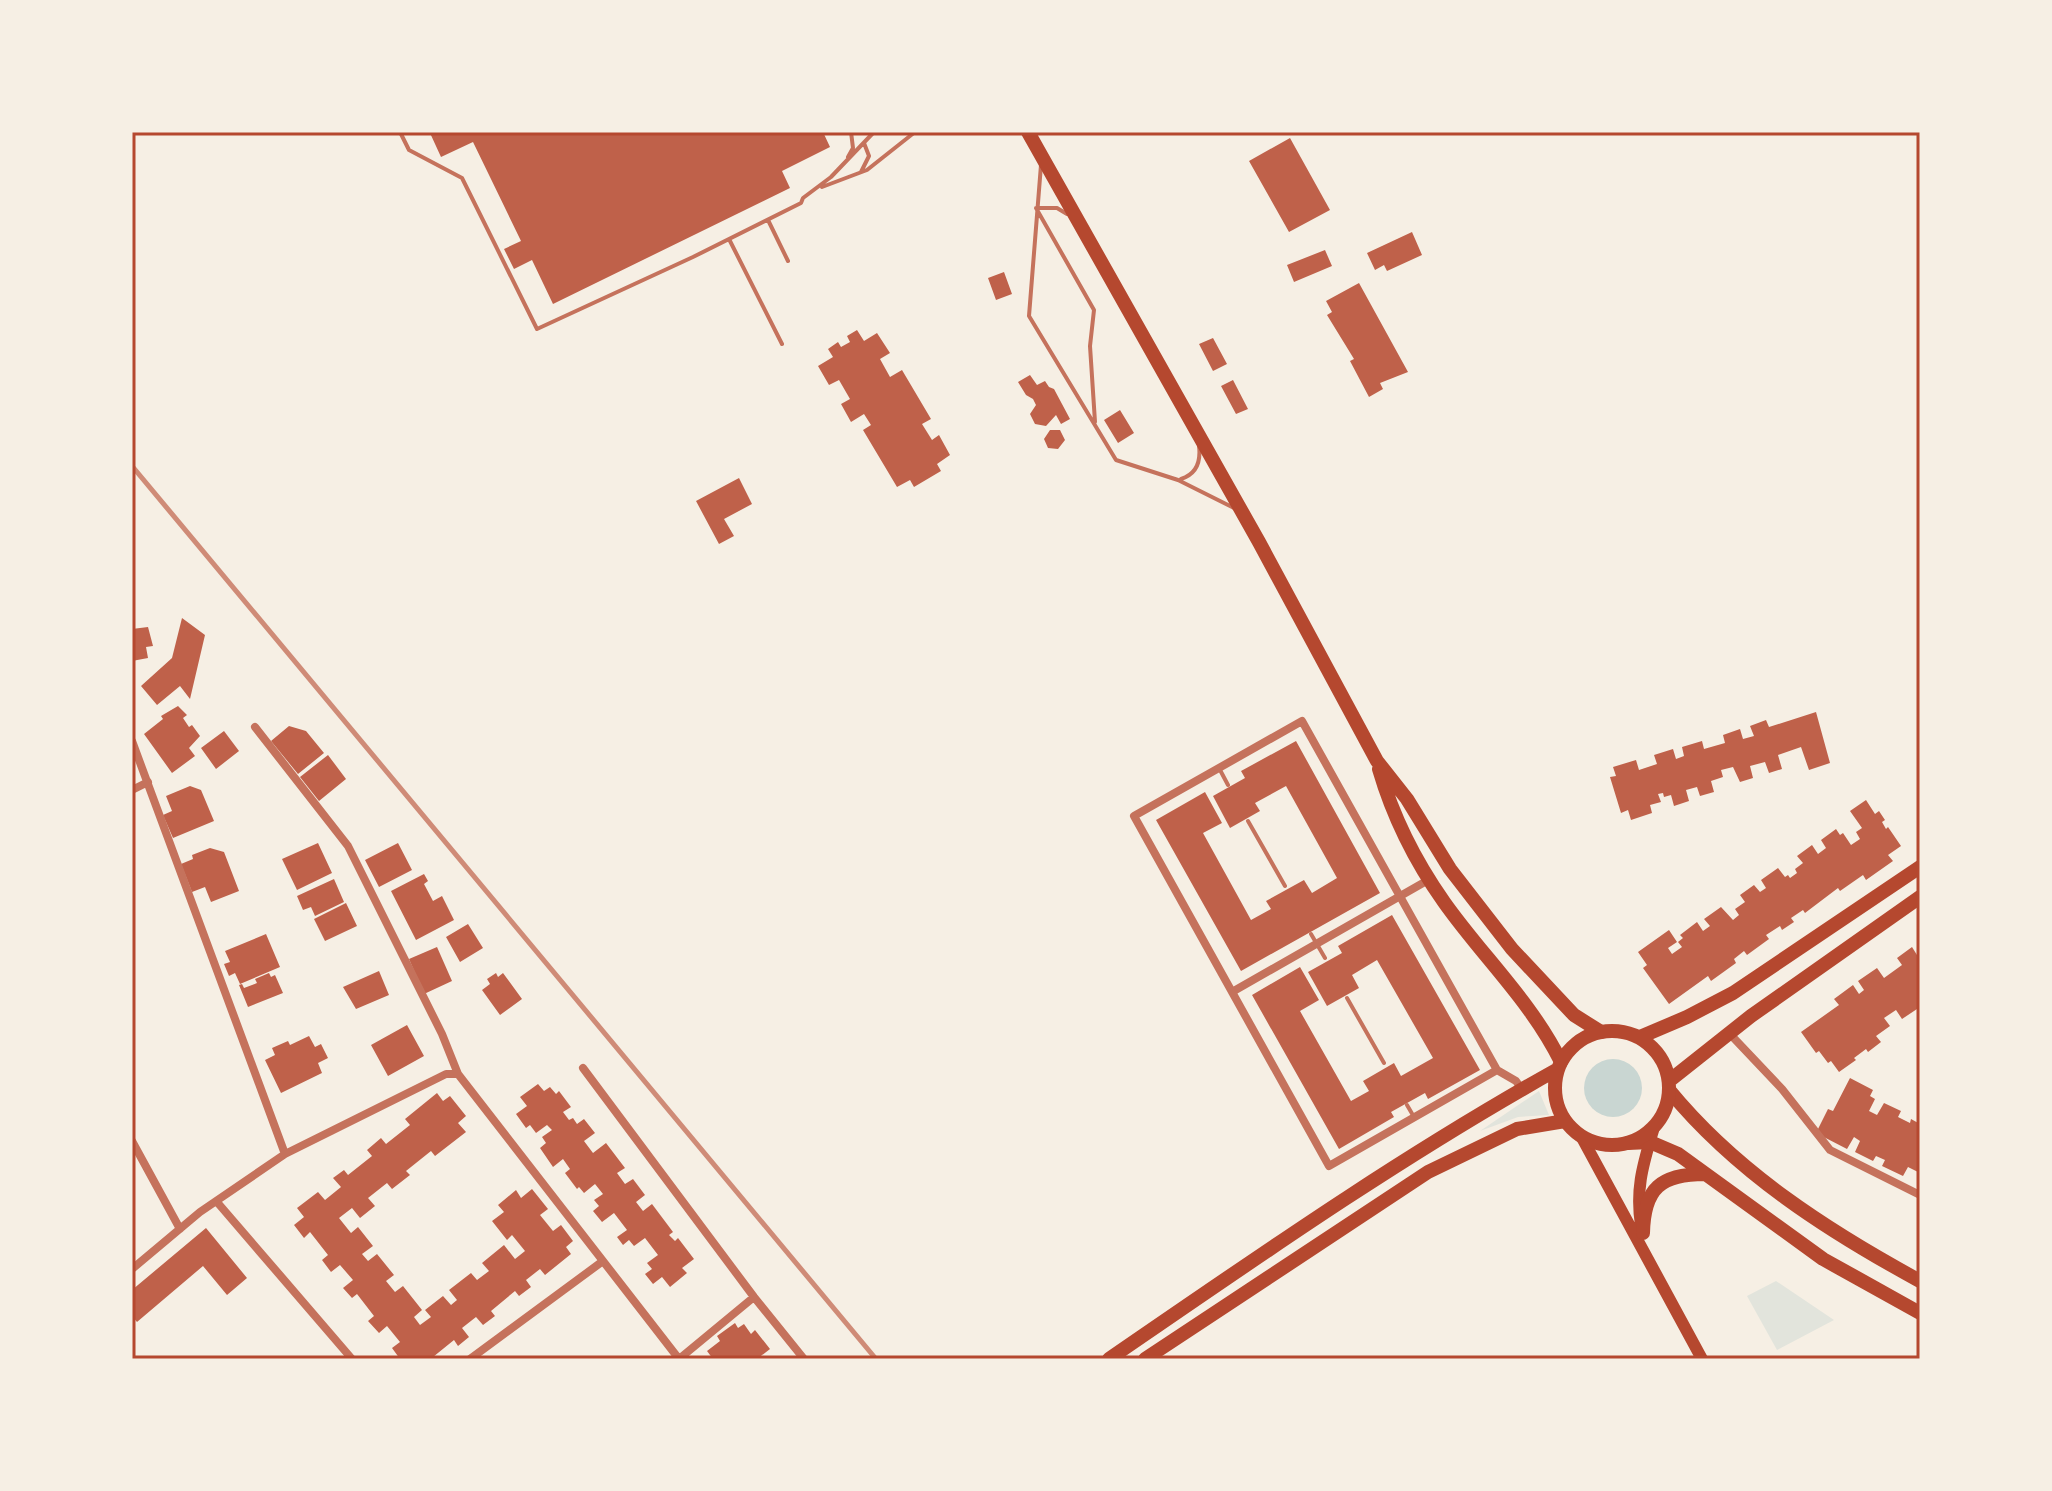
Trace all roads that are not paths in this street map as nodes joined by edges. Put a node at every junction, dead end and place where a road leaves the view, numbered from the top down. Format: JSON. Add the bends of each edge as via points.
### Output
{"nodes":[{"id":1,"x":400,"y":132,"type":"edge"},
{"id":2,"x":851,"y":132,"type":"edge"},
{"id":3,"x":874,"y":132,"type":"edge"},
{"id":4,"x":915,"y":132,"type":"edge"},
{"id":5,"x":1027,"y":133,"type":"edge"},
{"id":6,"x":864,"y":143,"type":"junction"},
{"id":7,"x":1042,"y":159,"type":"junction"},
{"id":8,"x":845,"y":163,"type":"junction"},
{"id":9,"x":860,"y":174,"type":"junction"},
{"id":10,"x":818,"y":189,"type":"junction"},
{"id":11,"x":1036,"y":208,"type":"junction"},
{"id":12,"x":768,"y":220,"type":"junction"},
{"id":13,"x":1078,"y":223,"type":"junction"},
{"id":14,"x":729,"y":239,"type":"junction"},
{"id":15,"x":788,"y":261,"type":"dead end"},
{"id":16,"x":782,"y":344,"type":"dead end"},
{"id":17,"x":1095,"y":425,"type":"junction"},
{"id":18,"x":1198,"y":435,"type":"junction"},
{"id":19,"x":1178,"y":480,"type":"junction"},
{"id":20,"x":1242,"y":513,"type":"junction"},
{"id":21,"x":255,"y":727,"type":"dead end"},
{"id":22,"x":132,"y":741,"type":"edge"},
{"id":23,"x":1377,"y":761,"type":"junction"},
{"id":24,"x":1219,"y":768,"type":"junction"},
{"id":25,"x":148,"y":782,"type":"junction"},
{"id":26,"x":1228,"y":785,"type":"dead end"},
{"id":27,"x":132,"y":790,"type":"edge"},
{"id":28,"x":1248,"y":821,"type":"dead end"},
{"id":29,"x":1920,"y":867,"type":"edge"},
{"id":30,"x":1430,"y":879,"type":"junction"},
{"id":31,"x":1285,"y":886,"type":"dead end"},
{"id":32,"x":1400,"y":897,"type":"junction"},
{"id":33,"x":1920,"y":897,"type":"edge"},
{"id":34,"x":1311,"y":934,"type":"dead end"},
{"id":35,"x":1317,"y":943,"type":"junction"},
{"id":36,"x":1325,"y":958,"type":"dead end"},
{"id":37,"x":1232,"y":992,"type":"junction"},
{"id":38,"x":1347,"y":998,"type":"dead end"},
{"id":39,"x":1601,"y":1032,"type":"junction"},
{"id":40,"x":1729,"y":1032,"type":"junction"},
{"id":41,"x":1640,"y":1037,"type":"junction"},
{"id":42,"x":1384,"y":1063,"type":"dead end"},
{"id":43,"x":1560,"y":1065,"type":"junction"},
{"id":44,"x":583,"y":1068,"type":"dead end"},
{"id":45,"x":1500,"y":1072,"type":"junction"},
{"id":46,"x":458,"y":1074,"type":"junction"},
{"id":47,"x":1669,"y":1085,"type":"junction"},
{"id":48,"x":1515,"y":1093,"type":"junction"},
{"id":49,"x":1407,"y":1105,"type":"dead end"},
{"id":50,"x":1414,"y":1118,"type":"junction"},
{"id":51,"x":1565,"y":1121,"type":"junction"},
{"id":52,"x":1652,"y":1135,"type":"junction"},
{"id":53,"x":1581,"y":1136,"type":"junction"},
{"id":54,"x":132,"y":1141,"type":"edge"},
{"id":55,"x":285,"y":1154,"type":"junction"},
{"id":56,"x":1705,"y":1174,"type":"junction"},
{"id":57,"x":1920,"y":1195,"type":"edge"},
{"id":58,"x":217,"y":1202,"type":"junction"},
{"id":59,"x":180,"y":1229,"type":"junction"},
{"id":60,"x":1643,"y":1233,"type":"junction"},
{"id":61,"x":603,"y":1261,"type":"junction"},
{"id":62,"x":132,"y":1269,"type":"edge"},
{"id":63,"x":1656,"y":1274,"type":"junction"},
{"id":64,"x":1920,"y":1281,"type":"edge"},
{"id":65,"x":754,"y":1297,"type":"junction"},
{"id":66,"x":1920,"y":1313,"type":"edge"},
{"id":67,"x":352,"y":1359,"type":"edge"},
{"id":68,"x":470,"y":1359,"type":"edge"},
{"id":69,"x":679,"y":1359,"type":"edge"},
{"id":70,"x":804,"y":1359,"type":"edge"},
{"id":71,"x":1109,"y":1359,"type":"edge"},
{"id":72,"x":1145,"y":1359,"type":"edge"},
{"id":73,"x":1702,"y":1359,"type":"edge"}],
"edges":[{"from":1,"to":14,"type":"lane","via":[[409,150],[462,178],[537,329]]},
{"from":2,"to":8,"type":"lane","via":[[853,148]]},
{"from":3,"to":6,"type":"lane"},
{"from":4,"to":9,"type":"lane"},
{"from":5,"to":7,"type":"main road"},
{"from":6,"to":8,"type":"lane"},
{"from":6,"to":9,"type":"lane","via":[[869,156]]},
{"from":7,"to":11,"type":"lane"},
{"from":7,"to":13,"type":"main road"},
{"from":8,"to":10,"type":"lane"},
{"from":9,"to":10,"type":"lane"},
{"from":10,"to":12,"type":"lane"},
{"from":11,"to":13,"type":"lane","via":[[1057,208]]},
{"from":11,"to":17,"type":"lane","via":[[1094,310],[1090,346]]},
{"from":11,"to":17,"type":"lane","via":[[1029,316]]},
{"from":12,"to":14,"type":"lane"},
{"from":12,"to":15,"type":"lane"},
{"from":13,"to":18,"type":"main road"},
{"from":14,"to":16,"type":"lane"},
{"from":17,"to":19,"type":"lane","via":[[1116,460]]},
{"from":18,"to":19,"type":"lane","via":[[1197,468]]},
{"from":18,"to":20,"type":"main road"},
{"from":19,"to":20,"type":"lane"},
{"from":20,"to":23,"type":"main road"},
{"from":21,"to":46,"type":"street","via":[[348,846]]},
{"from":22,"to":25,"type":"street"},
{"from":23,"to":30,"type":"main road","via":[[1391,808]]},
{"from":23,"to":39,"type":"main road","via":[[1512,949],[1574,1015]]},
{"from":24,"to":26,"type":"lane"},
{"from":24,"to":32,"type":"street","via":[[1302,721]]},
{"from":24,"to":37,"type":"street","via":[[1134,816]]},
{"from":25,"to":27,"type":"street"},
{"from":25,"to":55,"type":"street"},
{"from":28,"to":31,"type":"lane"},
{"from":29,"to":41,"type":"main road","via":[[1733,993]]},
{"from":30,"to":32,"type":"street"},
{"from":30,"to":43,"type":"main road","via":[[1524,1001]]},
{"from":32,"to":35,"type":"street"},
{"from":32,"to":45,"type":"street"},
{"from":33,"to":40,"type":"main road"},
{"from":34,"to":35,"type":"lane"},
{"from":35,"to":36,"type":"lane"},
{"from":35,"to":37,"type":"street"},
{"from":37,"to":50,"type":"street","via":[[1329,1166]]},
{"from":38,"to":42,"type":"lane"},
{"from":39,"to":41,"type":"main road"},
{"from":39,"to":43,"type":"main road","via":[[1578,1043]]},
{"from":40,"to":47,"type":"main road"},
{"from":40,"to":57,"type":"street","via":[[1830,1150]]},
{"from":41,"to":47,"type":"main road","via":[[1660,1055]]},
{"from":43,"to":48,"type":"main road"},
{"from":43,"to":51,"type":"main road","via":[[1556,1096]]},
{"from":44,"to":65,"type":"street"},
{"from":45,"to":48,"type":"street","via":[[1516,1081],[1521,1088]]},
{"from":45,"to":50,"type":"street"},
{"from":46,"to":55,"type":"street","via":[[446,1074]]},
{"from":46,"to":61,"type":"street"},
{"from":47,"to":52,"type":"main road","via":[[1668,1103]]},
{"from":47,"to":64,"type":"main road","via":[[1687,1112],[1778,1192],[1848,1241]]},
{"from":48,"to":71,"type":"main road","via":[[1336,1203]]},
{"from":49,"to":50,"type":"lane"},
{"from":51,"to":53,"type":"main road"},
{"from":51,"to":72,"type":"main road","via":[[1517,1129],[1428,1172]]},
{"from":52,"to":53,"type":"main road","via":[[1604,1144]]},
{"from":52,"to":56,"type":"main road"},
{"from":52,"to":60,"type":"main road","via":[[1640,1170]]},
{"from":53,"to":63,"type":"main road"},
{"from":54,"to":59,"type":"street"},
{"from":55,"to":58,"type":"street"},
{"from":56,"to":60,"type":"main road","via":[[1675,1175],[1655,1189],[1643,1213]]},
{"from":56,"to":66,"type":"main road","via":[[1823,1259]]},
{"from":58,"to":59,"type":"street"},
{"from":58,"to":67,"type":"street"},
{"from":59,"to":62,"type":"street"},
{"from":60,"to":63,"type":"main road"},
{"from":61,"to":68,"type":"street"},
{"from":61,"to":69,"type":"street"},
{"from":63,"to":73,"type":"main road"},
{"from":65,"to":69,"type":"street"},
{"from":65,"to":70,"type":"street"}]}
